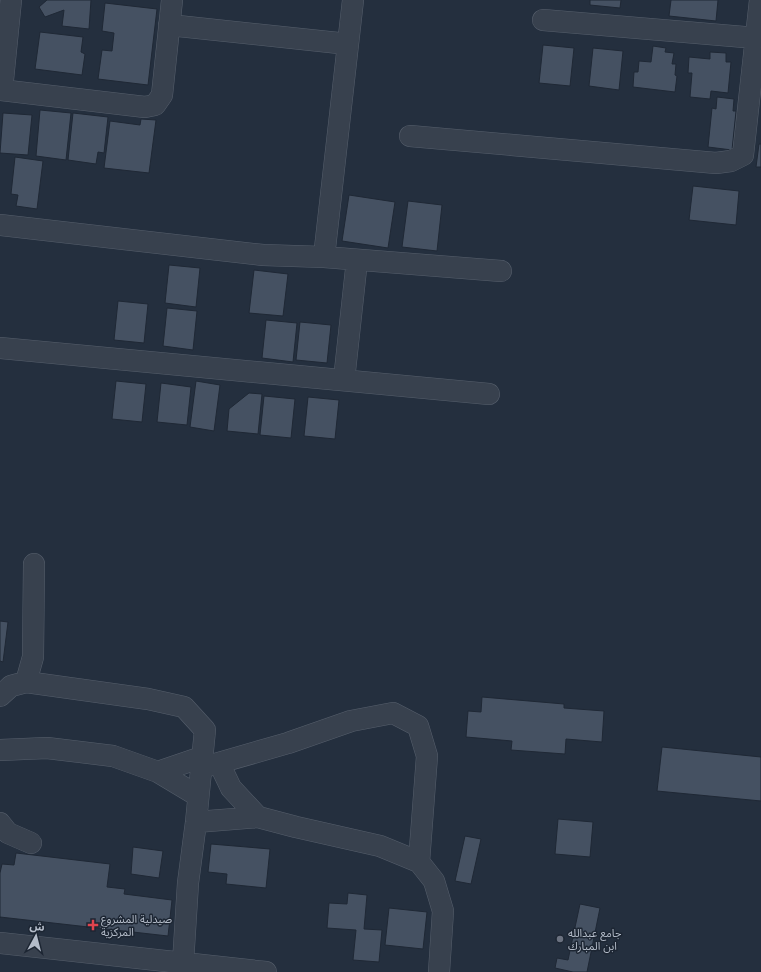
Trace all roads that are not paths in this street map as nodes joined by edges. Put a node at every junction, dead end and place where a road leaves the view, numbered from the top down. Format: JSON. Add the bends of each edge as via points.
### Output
{"nodes":[{"id":1,"x":12,"y":0,"type":"edge"},
{"id":2,"x":172,"y":0,"type":"edge"},
{"id":3,"x":353,"y":0,"type":"edge"},
{"id":4,"x":760,"y":0,"type":"edge"},
{"id":5,"x":543,"y":20,"type":"dead end"},
{"id":6,"x":169,"y":25,"type":"junction"},
{"id":7,"x":756,"y":38,"type":"junction"},
{"id":8,"x":348,"y":44,"type":"junction"},
{"id":9,"x":1,"y":90,"type":"edge"},
{"id":10,"x":410,"y":136,"type":"dead end"},
{"id":11,"x":1,"y":231,"type":"edge"},
{"id":12,"x":324,"y":257,"type":"junction"},
{"id":13,"x":357,"y":260,"type":"junction"},
{"id":14,"x":501,"y":271,"type":"dead end"},
{"id":15,"x":0,"y":348,"type":"edge"},
{"id":16,"x":344,"y":380,"type":"junction"},
{"id":17,"x":489,"y":394,"type":"dead end"},
{"id":18,"x":34,"y":564,"type":"dead end"},
{"id":19,"x":26,"y":682,"type":"junction"},
{"id":20,"x":0,"y":696,"type":"edge"},
{"id":21,"x":0,"y":750,"type":"edge"},
{"id":22,"x":207,"y":763,"type":"junction"},
{"id":23,"x":158,"y":772,"type":"junction"},
{"id":24,"x":198,"y":796,"type":"junction"},
{"id":25,"x":258,"y":817,"type":"junction"},
{"id":26,"x":196,"y":822,"type":"junction"},
{"id":27,"x":0,"y":823,"type":"edge"},
{"id":28,"x":31,"y":843,"type":"dead end"},
{"id":29,"x":419,"y":862,"type":"junction"},
{"id":30,"x":0,"y":943,"type":"edge"},
{"id":31,"x":183,"y":963,"type":"junction"},
{"id":32,"x":266,"y":972,"type":"edge"},
{"id":33,"x":439,"y":972,"type":"edge"}],
"edges":[{"from":1,"to":9,"type":"street"},
{"from":2,"to":6,"type":"street"},
{"from":3,"to":8,"type":"street"},
{"from":4,"to":7,"type":"street"},
{"from":5,"to":7,"type":"street"},
{"from":6,"to":8,"type":"street"},
{"from":6,"to":9,"type":"street","via":[[162,95],[156,105],[145,107]]},
{"from":7,"to":10,"type":"street","via":[[743,155],[731,161],[716,163]]},
{"from":8,"to":12,"type":"street"},
{"from":11,"to":12,"type":"street","via":[[263,256]]},
{"from":12,"to":13,"type":"street"},
{"from":13,"to":14,"type":"street"},
{"from":13,"to":16,"type":"street"},
{"from":15,"to":16,"type":"street"},
{"from":16,"to":17,"type":"street"},
{"from":18,"to":19,"type":"street","via":[[32,657]]},
{"from":19,"to":20,"type":"street","via":[[11,686]]},
{"from":19,"to":22,"type":"street","via":[[148,698],[184,707],[204,730]]},
{"from":21,"to":23,"type":"street","via":[[46,748],[113,756]]},
{"from":22,"to":23,"type":"street"},
{"from":22,"to":24,"type":"street"},
{"from":22,"to":25,"type":"street"},
{"from":22,"to":29,"type":"street","via":[[288,743],[351,721],[393,713],[418,726],[427,756]]},
{"from":23,"to":24,"type":"street"},
{"from":24,"to":26,"type":"street"},
{"from":25,"to":26,"type":"street"},
{"from":25,"to":29,"type":"street","via":[[380,846]]},
{"from":26,"to":31,"type":"street","via":[[188,883]]},
{"from":27,"to":28,"type":"street","via":[[8,833]]},
{"from":29,"to":33,"type":"street","via":[[434,881],[443,911]]},
{"from":30,"to":31,"type":"street"},
{"from":31,"to":32,"type":"street"}]}
